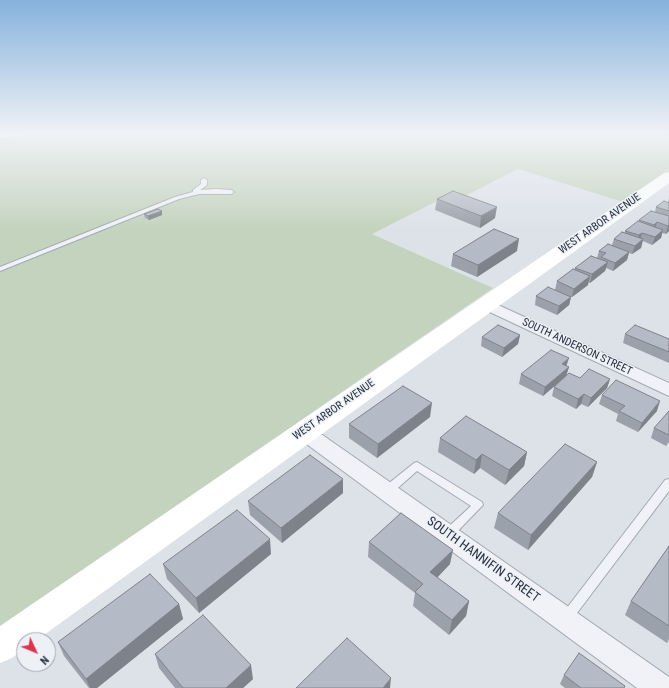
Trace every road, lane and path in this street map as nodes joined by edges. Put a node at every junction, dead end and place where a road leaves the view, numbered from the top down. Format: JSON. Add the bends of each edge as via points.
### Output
{"nodes":[{"id":1,"x":669,"y":176,"type":"edge"},
{"id":2,"x":204,"y":180,"type":"dead end"},
{"id":3,"x":231,"y":192,"type":"dead end"},
{"id":4,"x":178,"y":198,"type":"junction"},
{"id":5,"x":0,"y":269,"type":"edge"},
{"id":6,"x":485,"y":304,"type":"junction"},
{"id":7,"x":669,"y":390,"type":"edge"},
{"id":8,"x":304,"y":432,"type":"junction"},
{"id":9,"x":669,"y":483,"type":"edge"},
{"id":10,"x":387,"y":491,"type":"junction"},
{"id":11,"x":447,"y":534,"type":"junction"},
{"id":12,"x":565,"y":619,"type":"junction"},
{"id":13,"x":0,"y":646,"type":"edge"},
{"id":14,"x":661,"y":688,"type":"edge"}],
"edges":[{"from":1,"to":6,"type":"main road","name":"WEST ARBOR AVENUE"},
{"from":2,"to":4,"type":"lane","via":[[204,185],[198,190]]},
{"from":3,"to":4,"type":"lane","via":[[199,192]]},
{"from":4,"to":5,"type":"lane"},
{"from":6,"to":7,"type":"street","name":"SOUTH ANDERSON STREET"},
{"from":6,"to":8,"type":"main road","name":"WEST ARBOR AVENUE"},
{"from":8,"to":10,"type":"street","name":"SOUTH HANNIFIN STREET"},
{"from":8,"to":13,"type":"main road","name":"WEST ARBOR AVENUE"},
{"from":9,"to":12,"type":"lane"},
{"from":10,"to":11,"type":"street","name":"SOUTH HANNIFIN STREET"},
{"from":10,"to":11,"type":"lane","via":[[417,466],[478,505]]},
{"from":11,"to":12,"type":"street","name":"SOUTH HANNIFIN STREET"},
{"from":12,"to":14,"type":"street","name":"SOUTH HANNIFIN STREET"}]}
